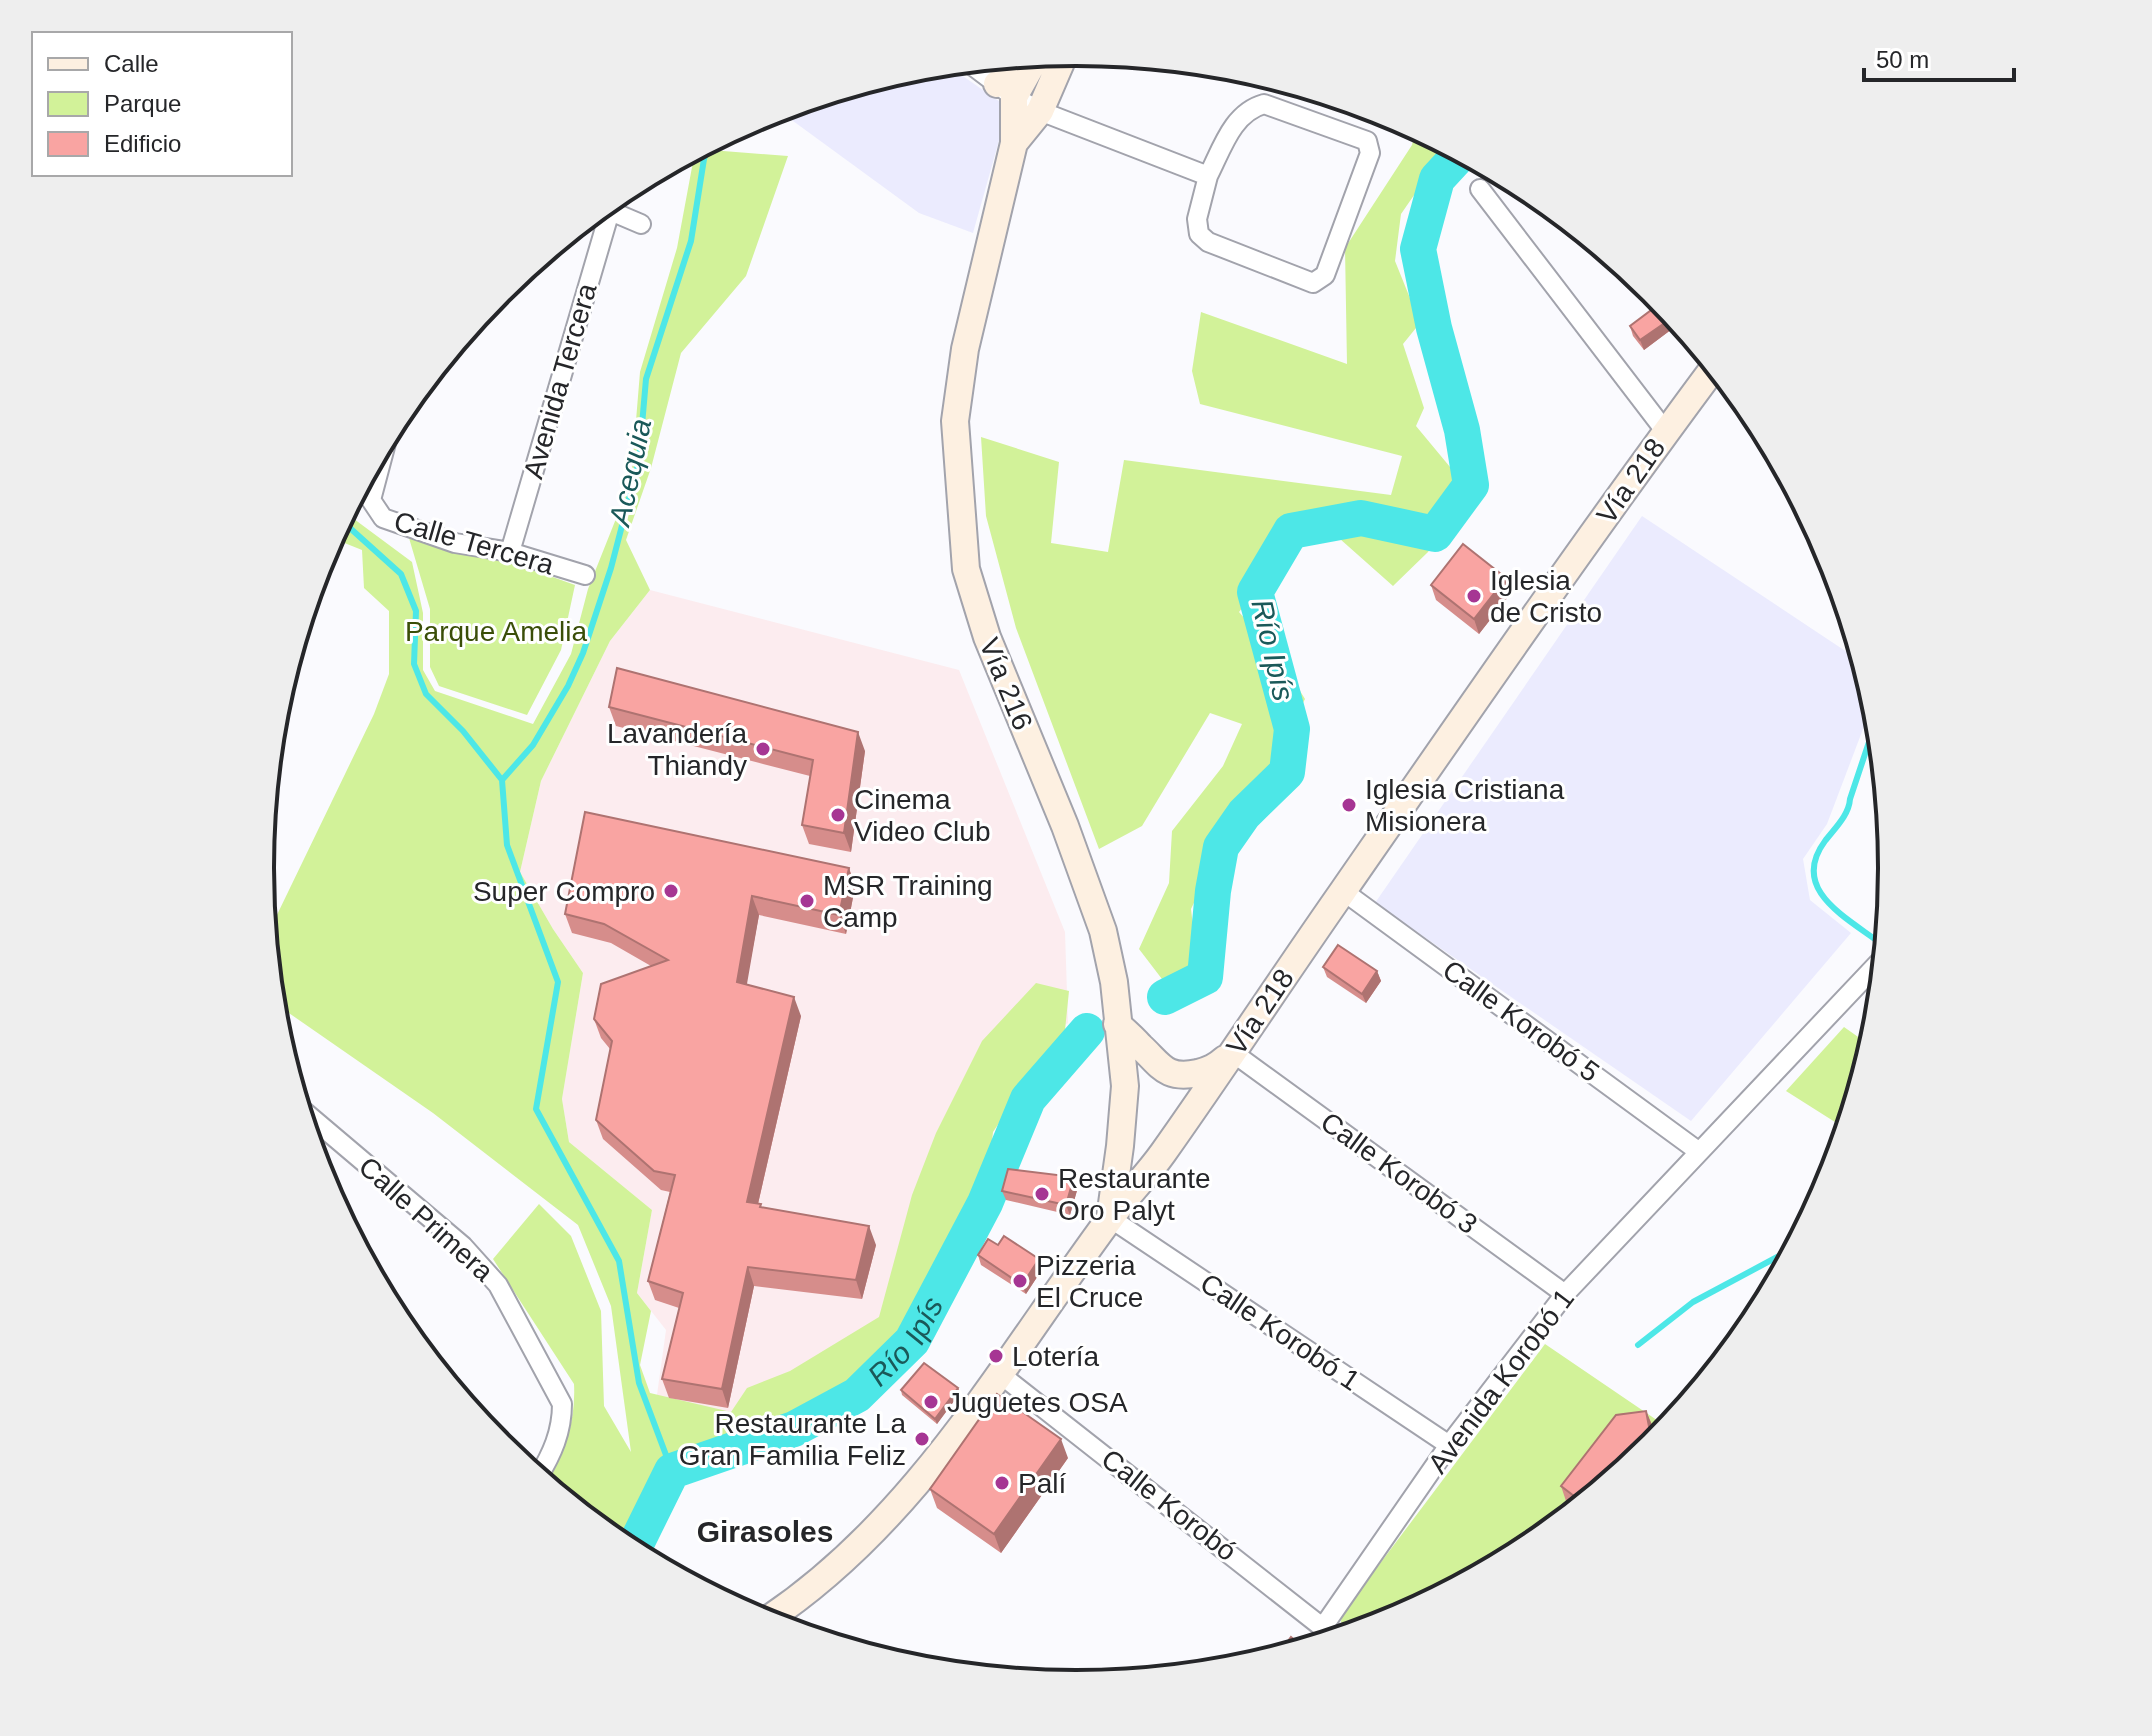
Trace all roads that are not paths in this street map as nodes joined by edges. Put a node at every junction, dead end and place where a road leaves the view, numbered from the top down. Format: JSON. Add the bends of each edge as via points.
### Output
{"nodes":[{"id":1,"x":1059,"y":67,"type":"edge"},
{"id":2,"x":1025,"y":68,"type":"edge"},
{"id":3,"x":981,"y":72,"type":"edge"},
{"id":4,"x":1006,"y":91,"type":"junction"},
{"id":5,"x":1040,"y":111,"type":"junction"},
{"id":6,"x":1014,"y":143,"type":"junction"},
{"id":7,"x":1208,"y":176,"type":"junction"},
{"id":8,"x":1480,"y":189,"type":"dead end"},
{"id":9,"x":614,"y":213,"type":"edge"},
{"id":10,"x":603,"y":221,"type":"edge"},
{"id":11,"x":641,"y":224,"type":"dead end"},
{"id":12,"x":1708,"y":375,"type":"edge"},
{"id":13,"x":1666,"y":432,"type":"junction"},
{"id":14,"x":378,"y":472,"type":"edge"},
{"id":15,"x":510,"y":552,"type":"junction"},
{"id":16,"x":585,"y":575,"type":"dead end"},
{"id":17,"x":1343,"y":891,"type":"junction"},
{"id":18,"x":1871,"y":970,"type":"edge"},
{"id":19,"x":1117,"y":1024,"type":"junction"},
{"id":20,"x":1232,"y":1052,"type":"junction"},
{"id":21,"x":315,"y":1121,"type":"edge"},
{"id":22,"x":1698,"y":1151,"type":"junction"},
{"id":23,"x":1110,"y":1218,"type":"junction"},
{"id":24,"x":1565,"y":1294,"type":"junction"},
{"id":25,"x":1000,"y":1374,"type":"junction"},
{"id":26,"x":1449,"y":1445,"type":"junction"},
{"id":27,"x":544,"y":1468,"type":"edge"},
{"id":28,"x":780,"y":1613,"type":"edge"},
{"id":29,"x":1332,"y":1628,"type":"edge"},
{"id":30,"x":1326,"y":1630,"type":"edge"}],
"edges":[{"from":1,"to":5,"type":"main road","name":"Vía 216"},
{"from":2,"to":4,"type":"main road"},
{"from":3,"to":4,"type":"street"},
{"from":4,"to":5,"type":"street"},
{"from":4,"to":6,"type":"main road","name":"Vía 216"},
{"from":5,"to":6,"type":"main road","name":"Vía 216"},
{"from":5,"to":7,"type":"street"},
{"from":6,"to":19,"type":"main road","name":"Vía 216","via":[[965,349],[955,421],[966,569],[987,637],[1103,931]]},
{"from":7,"to":7,"type":"street","via":[[1238,118],[1264,104],[1367,141],[1370,153],[1325,275],[1313,283],[1199,234],[1197,219]]},
{"from":8,"to":13,"type":"street"},
{"from":9,"to":11,"type":"street"},
{"from":10,"to":15,"type":"street","name":"Avenida Tercera"},
{"from":12,"to":13,"type":"main road","name":"Vía 218"},
{"from":13,"to":17,"type":"main road","name":"Vía 218"},
{"from":14,"to":15,"type":"street","name":"Calle Tercera","via":[[371,500],[383,518],[455,543]]},
{"from":15,"to":16,"type":"street","name":"Calle Tercera"},
{"from":17,"to":20,"type":"main road","name":"Vía 218"},
{"from":17,"to":22,"type":"street","name":"Calle Korobó 5"},
{"from":18,"to":22,"type":"street","name":"Avenida Korobó 1"},
{"from":19,"to":20,"type":"main road","via":[[1170,1074],[1209,1071]]},
{"from":19,"to":23,"type":"main road","name":"Vía 216","via":[[1125,1086]]},
{"from":20,"to":23,"type":"main road","name":"Vía 218","via":[[1160,1157]]},
{"from":20,"to":24,"type":"street","name":"Calle Korobó 3"},
{"from":21,"to":27,"type":"street","name":"Calle Primera","via":[[463,1246],[498,1285],[562,1404],[562,1425]]},
{"from":22,"to":24,"type":"street","name":"Avenida Korobó 1"},
{"from":23,"to":25,"type":"main road","name":"Vía 218"},
{"from":23,"to":26,"type":"street","name":"Calle Korobó 1"},
{"from":24,"to":26,"type":"street","name":"Avenida Korobó 1"},
{"from":25,"to":28,"type":"main road","name":"Vía 218","via":[[908,1495],[864,1543]]},
{"from":25,"to":30,"type":"street","name":"Calle Korobó"},
{"from":26,"to":29,"type":"street","name":"Avenida Korobó 1"}]}
